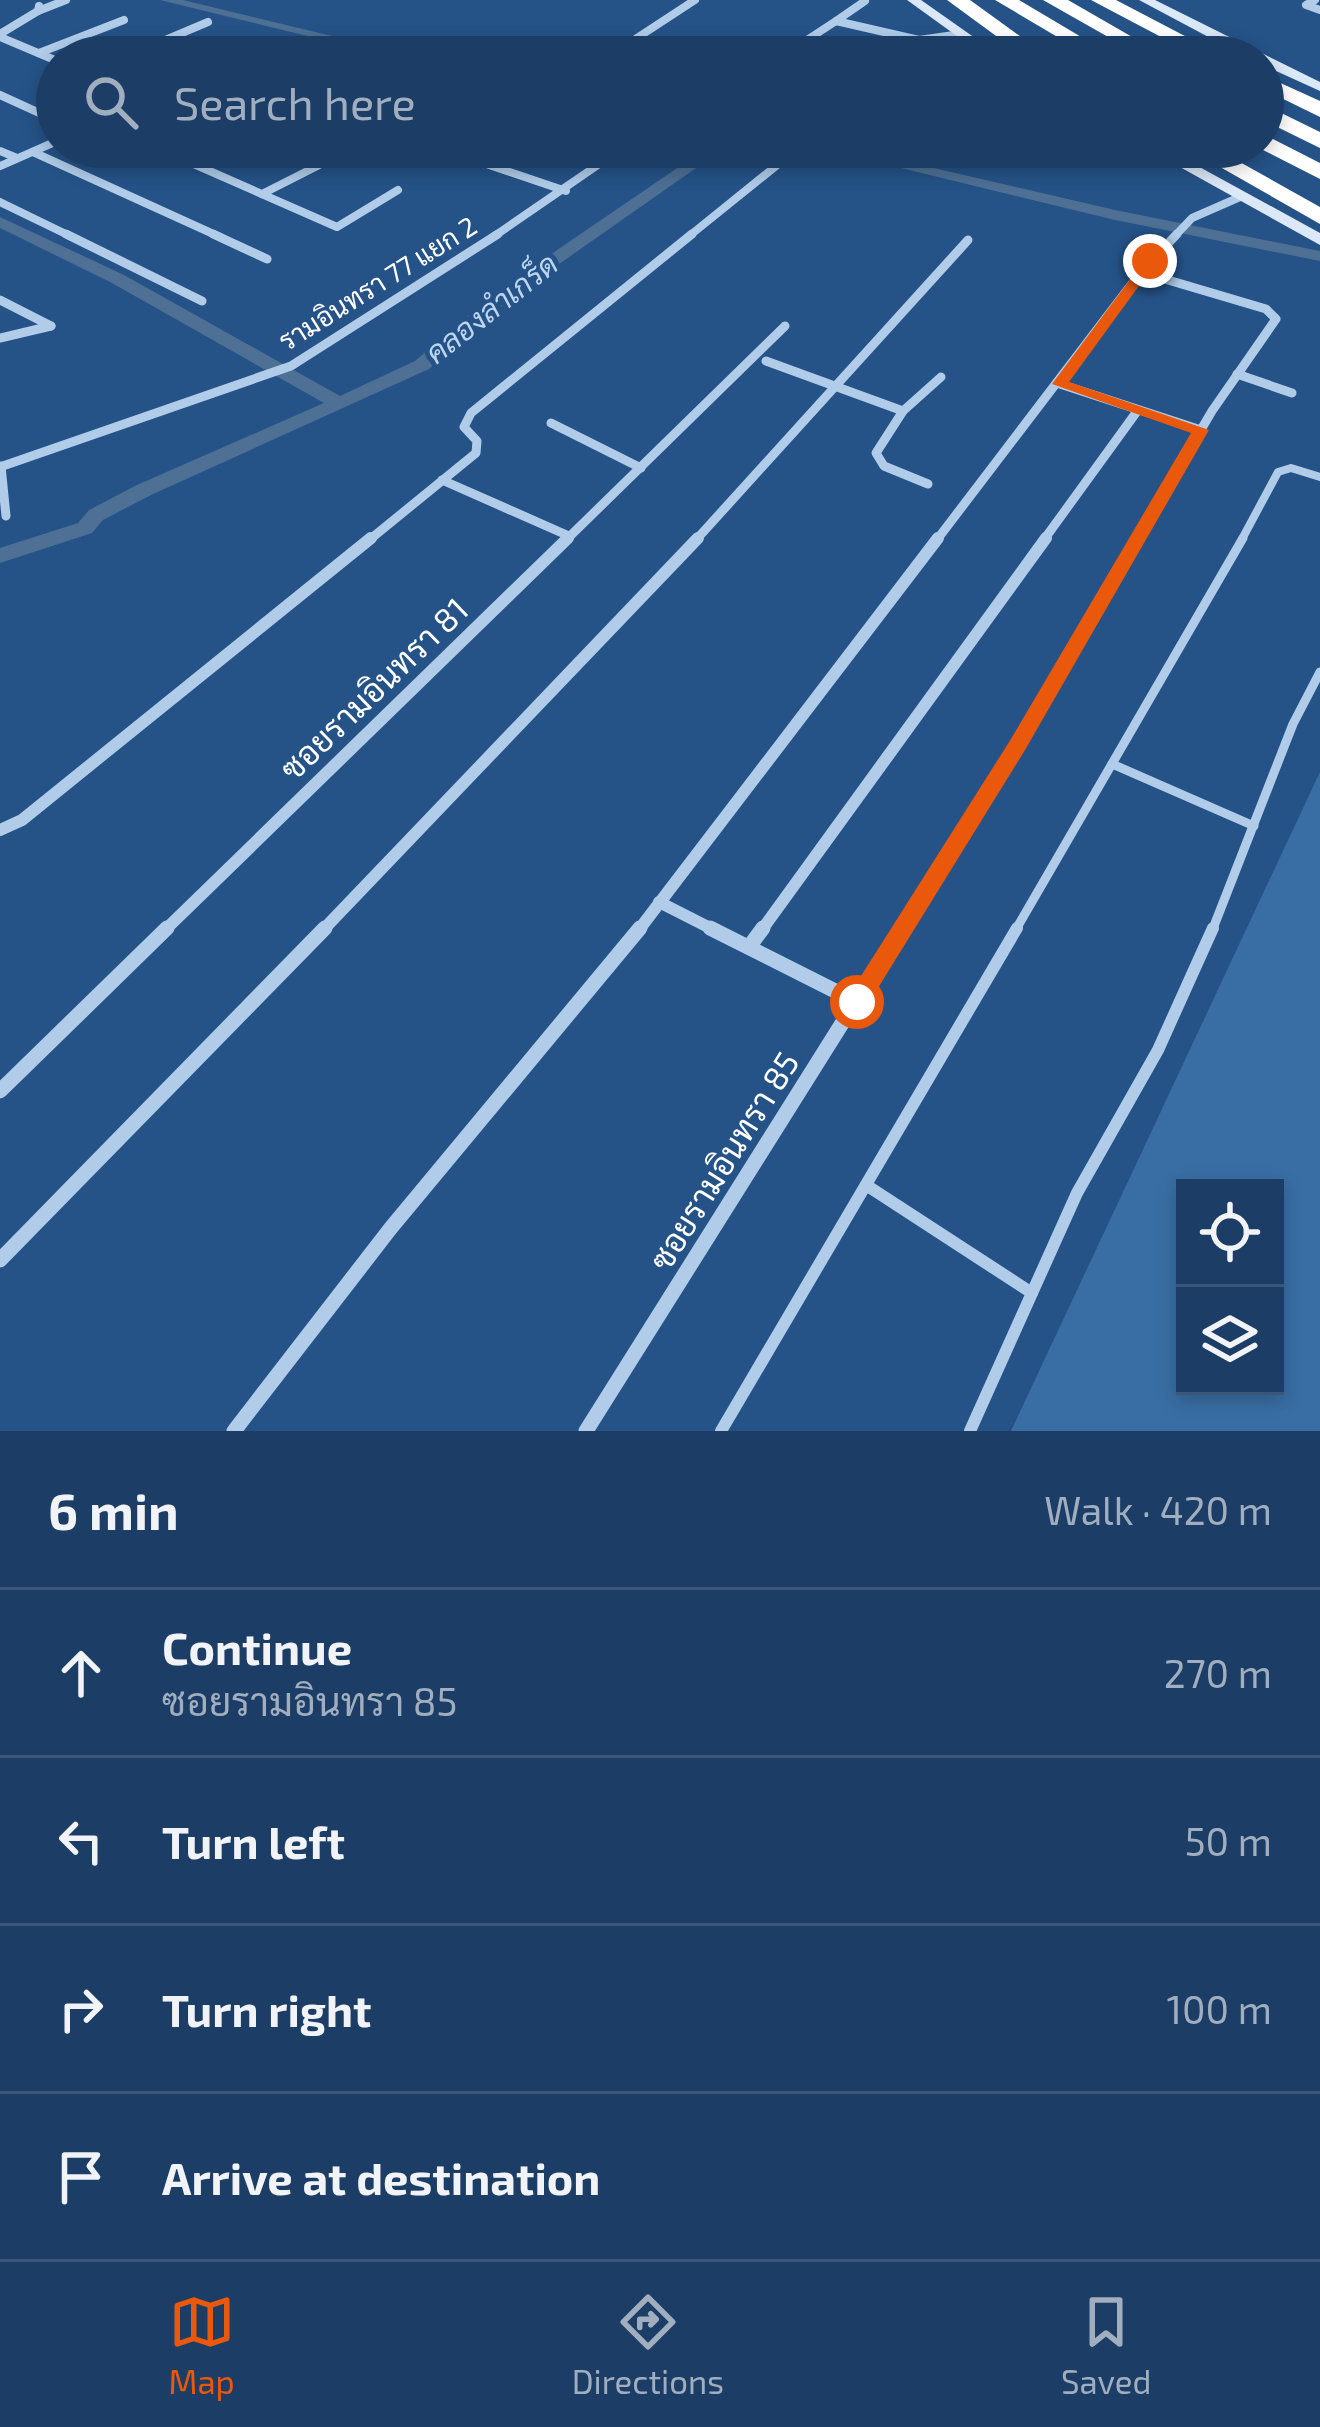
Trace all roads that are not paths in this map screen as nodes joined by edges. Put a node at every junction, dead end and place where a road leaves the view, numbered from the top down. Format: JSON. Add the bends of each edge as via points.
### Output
{"nodes":[{"id":1,"x":66,"y":0,"type":"edge"},
{"id":2,"x":695,"y":0,"type":"edge"},
{"id":3,"x":913,"y":0,"type":"edge"},
{"id":4,"x":957,"y":0,"type":"edge"},
{"id":5,"x":1005,"y":0,"type":"edge"},
{"id":6,"x":1053,"y":0,"type":"edge"},
{"id":7,"x":1100,"y":0,"type":"edge"},
{"id":8,"x":1145,"y":0,"type":"edge"},
{"id":9,"x":1287,"y":0,"type":"edge"},
{"id":10,"x":1315,"y":0,"type":"edge"},
{"id":11,"x":865,"y":1,"type":"edge"},
{"id":12,"x":41,"y":5,"type":"edge"},
{"id":13,"x":1306,"y":5,"type":"junction"},
{"id":14,"x":1320,"y":10,"type":"edge"},
{"id":15,"x":124,"y":20,"type":"dead end"},
{"id":16,"x":836,"y":21,"type":"junction"},
{"id":17,"x":208,"y":22,"type":"dead end"},
{"id":18,"x":961,"y":34,"type":"joint"},
{"id":19,"x":0,"y":36,"type":"edge"},
{"id":20,"x":83,"y":36,"type":"edge"},
{"id":21,"x":175,"y":36,"type":"edge"},
{"id":22,"x":640,"y":36,"type":"edge"},
{"id":23,"x":813,"y":36,"type":"edge"},
{"id":24,"x":902,"y":36,"type":"edge"},
{"id":25,"x":947,"y":36,"type":"edge"},
{"id":26,"x":1009,"y":36,"type":"edge"},
{"id":27,"x":1069,"y":36,"type":"edge"},
{"id":28,"x":1120,"y":36,"type":"edge"},
{"id":29,"x":1173,"y":36,"type":"edge"},
{"id":30,"x":1216,"y":36,"type":"edge"},
{"id":31,"x":36,"y":52,"type":"edge"},
{"id":32,"x":1284,"y":70,"type":"edge"},
{"id":33,"x":1320,"y":87,"type":"edge"},
{"id":34,"x":1284,"y":92,"type":"edge"},
{"id":35,"x":0,"y":95,"type":"edge"},
{"id":36,"x":1320,"y":110,"type":"edge"},
{"id":37,"x":36,"y":111,"type":"edge"},
{"id":38,"x":1284,"y":122,"type":"edge"},
{"id":39,"x":1320,"y":141,"type":"edge"},
{"id":40,"x":0,"y":151,"type":"edge"},
{"id":41,"x":36,"y":151,"type":"edge"},
{"id":42,"x":33,"y":152,"type":"junction"},
{"id":43,"x":1284,"y":152,"type":"edge"},
{"id":44,"x":36,"y":153,"type":"edge"},
{"id":45,"x":17,"y":158,"type":"junction"},
{"id":46,"x":0,"y":166,"type":"edge"},
{"id":47,"x":68,"y":168,"type":"edge"},
{"id":48,"x":202,"y":168,"type":"edge"},
{"id":49,"x":312,"y":168,"type":"edge"},
{"id":50,"x":498,"y":168,"type":"edge"},
{"id":51,"x":597,"y":168,"type":"edge"},
{"id":52,"x":774,"y":168,"type":"edge"},
{"id":53,"x":1189,"y":168,"type":"edge"},
{"id":54,"x":1228,"y":168,"type":"edge"},
{"id":55,"x":1320,"y":172,"type":"edge"},
{"id":56,"x":398,"y":190,"type":"dead end"},
{"id":57,"x":566,"y":191,"type":"junction"},
{"id":58,"x":262,"y":194,"type":"junction"},
{"id":59,"x":1240,"y":197,"type":"junction"},
{"id":60,"x":0,"y":202,"type":"edge"},
{"id":61,"x":1312,"y":224,"type":"edge"},
{"id":62,"x":968,"y":241,"type":"dead end"},
{"id":63,"x":267,"y":259,"type":"dead end"},
{"id":64,"x":1142,"y":272,"type":"junction"},
{"id":65,"x":0,"y":300,"type":"edge"},
{"id":66,"x":202,"y":301,"type":"dead end"},
{"id":67,"x":785,"y":326,"type":"dead end"},
{"id":68,"x":0,"y":338,"type":"edge"},
{"id":69,"x":766,"y":361,"type":"dead end"},
{"id":70,"x":1238,"y":374,"type":"junction"},
{"id":71,"x":941,"y":377,"type":"dead end"},
{"id":72,"x":1060,"y":384,"type":"junction"},
{"id":73,"x":838,"y":388,"type":"junction"},
{"id":74,"x":1292,"y":393,"type":"dead end"},
{"id":75,"x":1138,"y":410,"type":"junction"},
{"id":76,"x":903,"y":411,"type":"junction"},
{"id":77,"x":550,"y":423,"type":"dead end"},
{"id":78,"x":1201,"y":430,"type":"junction"},
{"id":79,"x":0,"y":466,"type":"edge"},
{"id":80,"x":640,"y":468,"type":"junction"},
{"id":81,"x":1320,"y":477,"type":"edge"},
{"id":82,"x":442,"y":480,"type":"junction"},
{"id":83,"x":928,"y":484,"type":"dead end"},
{"id":84,"x":6,"y":516,"type":"dead end"},
{"id":85,"x":569,"y":536,"type":"junction"},
{"id":86,"x":1320,"y":672,"type":"edge"},
{"id":87,"x":1112,"y":764,"type":"junction"},
{"id":88,"x":1254,"y":826,"type":"junction"},
{"id":89,"x":0,"y":830,"type":"edge"},
{"id":90,"x":658,"y":902,"type":"junction"},
{"id":91,"x":749,"y":947,"type":"junction"},
{"id":92,"x":857,"y":1002,"type":"junction"},
{"id":93,"x":0,"y":1091,"type":"edge"},
{"id":94,"x":866,"y":1185,"type":"junction"},
{"id":95,"x":0,"y":1261,"type":"edge"},
{"id":96,"x":1032,"y":1293,"type":"junction"},
{"id":97,"x":234,"y":1431,"type":"edge"},
{"id":98,"x":586,"y":1431,"type":"edge"},
{"id":99,"x":722,"y":1431,"type":"edge"},
{"id":100,"x":970,"y":1431,"type":"edge"}],
"edges":[{"from":1,"to":12,"type":"street"},
{"from":2,"to":22,"type":"street"},
{"from":3,"to":18,"type":"main road"},
{"from":4,"to":26,"type":"highway"},
{"from":5,"to":27,"type":"highway"},
{"from":6,"to":28,"type":"highway"},
{"from":7,"to":29,"type":"highway"},
{"from":8,"to":30,"type":"main road"},
{"from":9,"to":13,"type":"street"},
{"from":10,"to":13,"type":"street"},
{"from":11,"to":16,"type":"street"},
{"from":12,"to":19,"type":"street"},
{"from":13,"to":14,"type":"street"},
{"from":15,"to":20,"type":"street"},
{"from":16,"to":23,"type":"street"},
{"from":16,"to":24,"type":"street"},
{"from":17,"to":21,"type":"street"},
{"from":18,"to":25,"type":"street"},
{"from":19,"to":31,"type":"street"},
{"from":32,"to":33,"type":"main road"},
{"from":34,"to":36,"type":"highway"},
{"from":35,"to":37,"type":"street"},
{"from":38,"to":39,"type":"highway"},
{"from":40,"to":45,"type":"street"},
{"from":41,"to":42,"type":"street"},
{"from":42,"to":44,"type":"street"},
{"from":42,"to":45,"type":"street"},
{"from":43,"to":55,"type":"highway"},
{"from":45,"to":46,"type":"street"},
{"from":47,"to":63,"type":"street"},
{"from":48,"to":58,"type":"street"},
{"from":49,"to":58,"type":"street"},
{"from":50,"to":57,"type":"street"},
{"from":51,"to":57,"type":"street","name":"รามอินทรา 77 แยก 2"},
{"from":52,"to":82,"type":"street","via":[[471,413],[464,428],[478,447]]},
{"from":53,"to":59,"type":"main road"},
{"from":54,"to":61,"type":"highway"},
{"from":56,"to":58,"type":"street","via":[[337,226]]},
{"from":57,"to":79,"type":"street","name":"รามอินทรา 77 แยก 2","via":[[290,366]]},
{"from":59,"to":61,"type":"main road"},
{"from":59,"to":64,"type":"street","via":[[1192,218]]},
{"from":60,"to":66,"type":"street"},
{"from":62,"to":73,"type":"street"},
{"from":64,"to":70,"type":"street","name":"ซอยรามอินทรา 85","via":[[1266,309],[1276,319]]},
{"from":64,"to":72,"type":"street"},
{"from":65,"to":68,"type":"street","via":[[51,326]]},
{"from":67,"to":80,"type":"street","name":"ซอยรามอินทรา 81"},
{"from":69,"to":73,"type":"street"},
{"from":70,"to":74,"type":"street"},
{"from":70,"to":78,"type":"street","name":"ซอยรามอินทรา 85"},
{"from":71,"to":76,"type":"street"},
{"from":72,"to":75,"type":"street"},
{"from":72,"to":90,"type":"street"},
{"from":73,"to":76,"type":"street"},
{"from":73,"to":95,"type":"street"},
{"from":75,"to":78,"type":"street"},
{"from":75,"to":91,"type":"street"},
{"from":76,"to":83,"type":"street","via":[[877,458]]},
{"from":77,"to":80,"type":"street"},
{"from":78,"to":92,"type":"street","name":"ซอยรามอินทรา 85"},
{"from":79,"to":84,"type":"street"},
{"from":80,"to":85,"type":"street","name":"ซอยรามอินทรา 81"},
{"from":81,"to":87,"type":"lane","via":[[1278,472]]},
{"from":82,"to":85,"type":"street"},
{"from":82,"to":89,"type":"street"},
{"from":85,"to":93,"type":"street","name":"ซอยรามอินทรา 81"},
{"from":86,"to":88,"type":"lane"},
{"from":87,"to":88,"type":"lane"},
{"from":87,"to":94,"type":"lane"},
{"from":88,"to":96,"type":"lane","via":[[1158,1050],[1077,1193]]},
{"from":90,"to":91,"type":"street"},
{"from":90,"to":97,"type":"street"},
{"from":91,"to":92,"type":"street"},
{"from":92,"to":98,"type":"street","name":"ซอยรามอินทรา 85"},
{"from":94,"to":96,"type":"lane"},
{"from":94,"to":99,"type":"lane"},
{"from":96,"to":100,"type":"lane"}]}
